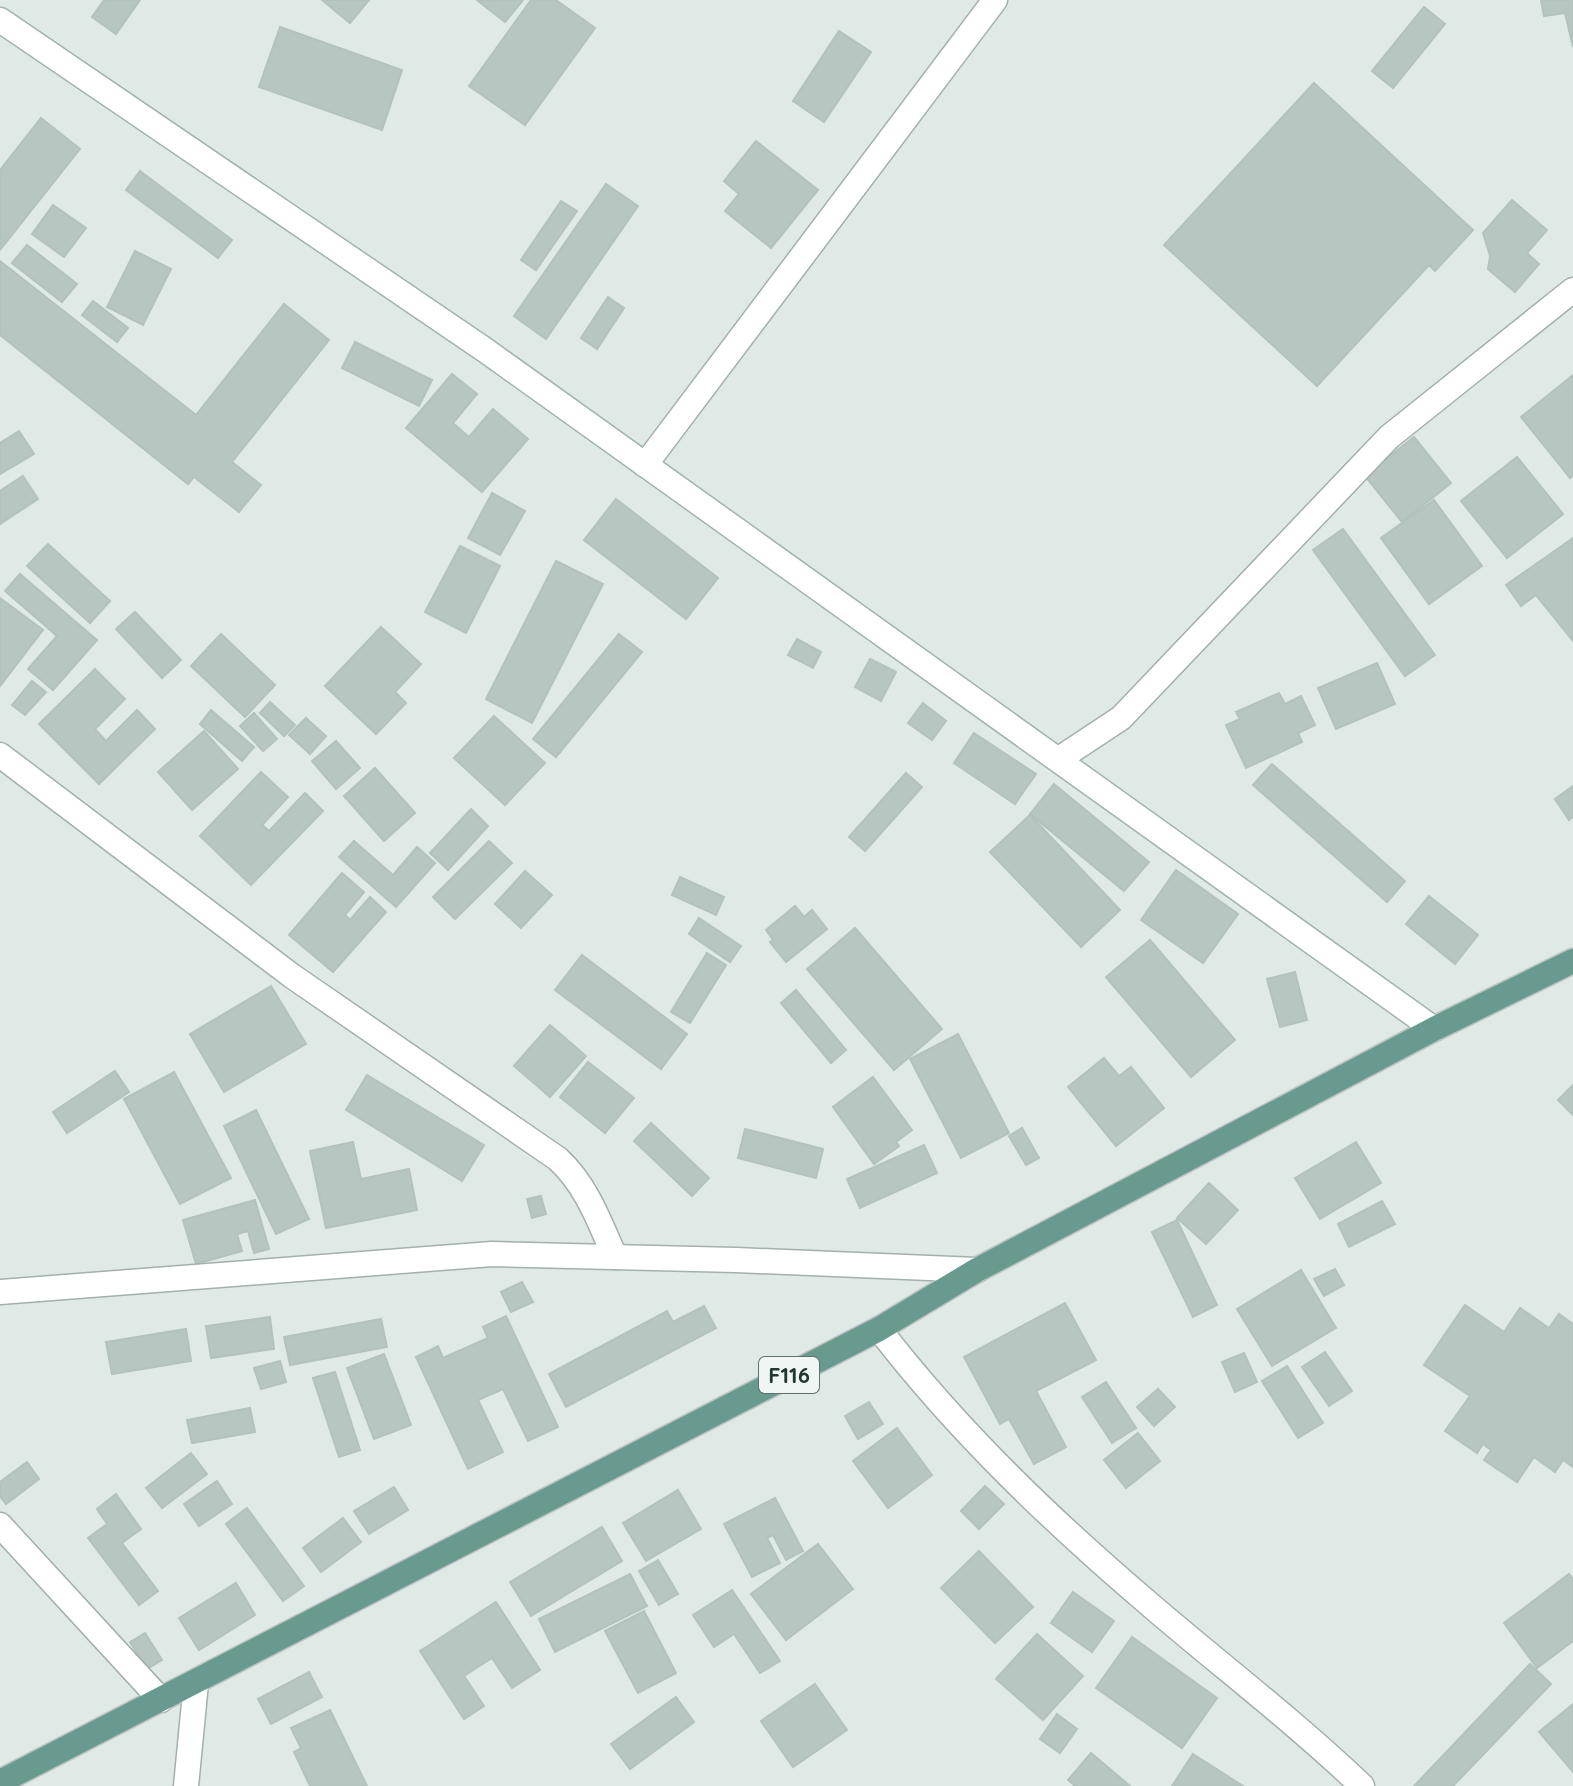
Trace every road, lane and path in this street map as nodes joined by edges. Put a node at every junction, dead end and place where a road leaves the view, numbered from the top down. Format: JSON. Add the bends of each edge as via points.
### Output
{"nodes":[{"id":1,"x":995,"y":0,"type":"edge"},
{"id":2,"x":0,"y":20,"type":"edge"},
{"id":3,"x":1573,"y":290,"type":"edge"},
{"id":4,"x":645,"y":465,"type":"junction"},
{"id":5,"x":0,"y":755,"type":"edge"},
{"id":6,"x":1059,"y":759,"type":"junction"},
{"id":7,"x":1573,"y":961,"type":"edge"},
{"id":8,"x":1434,"y":1029,"type":"junction"},
{"id":9,"x":615,"y":1257,"type":"junction"},
{"id":10,"x":977,"y":1270,"type":"junction"},
{"id":11,"x":0,"y":1292,"type":"edge"},
{"id":12,"x":879,"y":1329,"type":"junction"},
{"id":13,"x":0,"y":1525,"type":"edge"},
{"id":14,"x":196,"y":1683,"type":"junction"},
{"id":15,"x":161,"y":1700,"type":"junction"},
{"id":16,"x":0,"y":1782,"type":"edge"},
{"id":17,"x":186,"y":1786,"type":"edge"},
{"id":18,"x":1362,"y":1786,"type":"edge"}],
"edges":[{"from":1,"to":4,"type":"street"},
{"from":2,"to":4,"type":"street"},
{"from":3,"to":6,"type":"street","via":[[1389,437],[1121,718]]},
{"from":4,"to":6,"type":"street"},
{"from":5,"to":9,"type":"street","via":[[292,976],[558,1159],[586,1192]]},
{"from":6,"to":8,"type":"street"},
{"from":7,"to":8,"type":"main road","number":"F116"},
{"from":8,"to":10,"type":"main road","number":"F116"},
{"from":9,"to":10,"type":"street"},
{"from":9,"to":11,"type":"street","via":[[492,1254]]},
{"from":10,"to":12,"type":"main road","number":"F116"},
{"from":12,"to":14,"type":"main road","number":"F116"},
{"from":12,"to":18,"type":"street","via":[[926,1388],[1011,1477]]},
{"from":13,"to":15,"type":"street"},
{"from":14,"to":15,"type":"main road","number":"F116"},
{"from":14,"to":17,"type":"street"},
{"from":15,"to":16,"type":"main road","number":"F116"}]}
